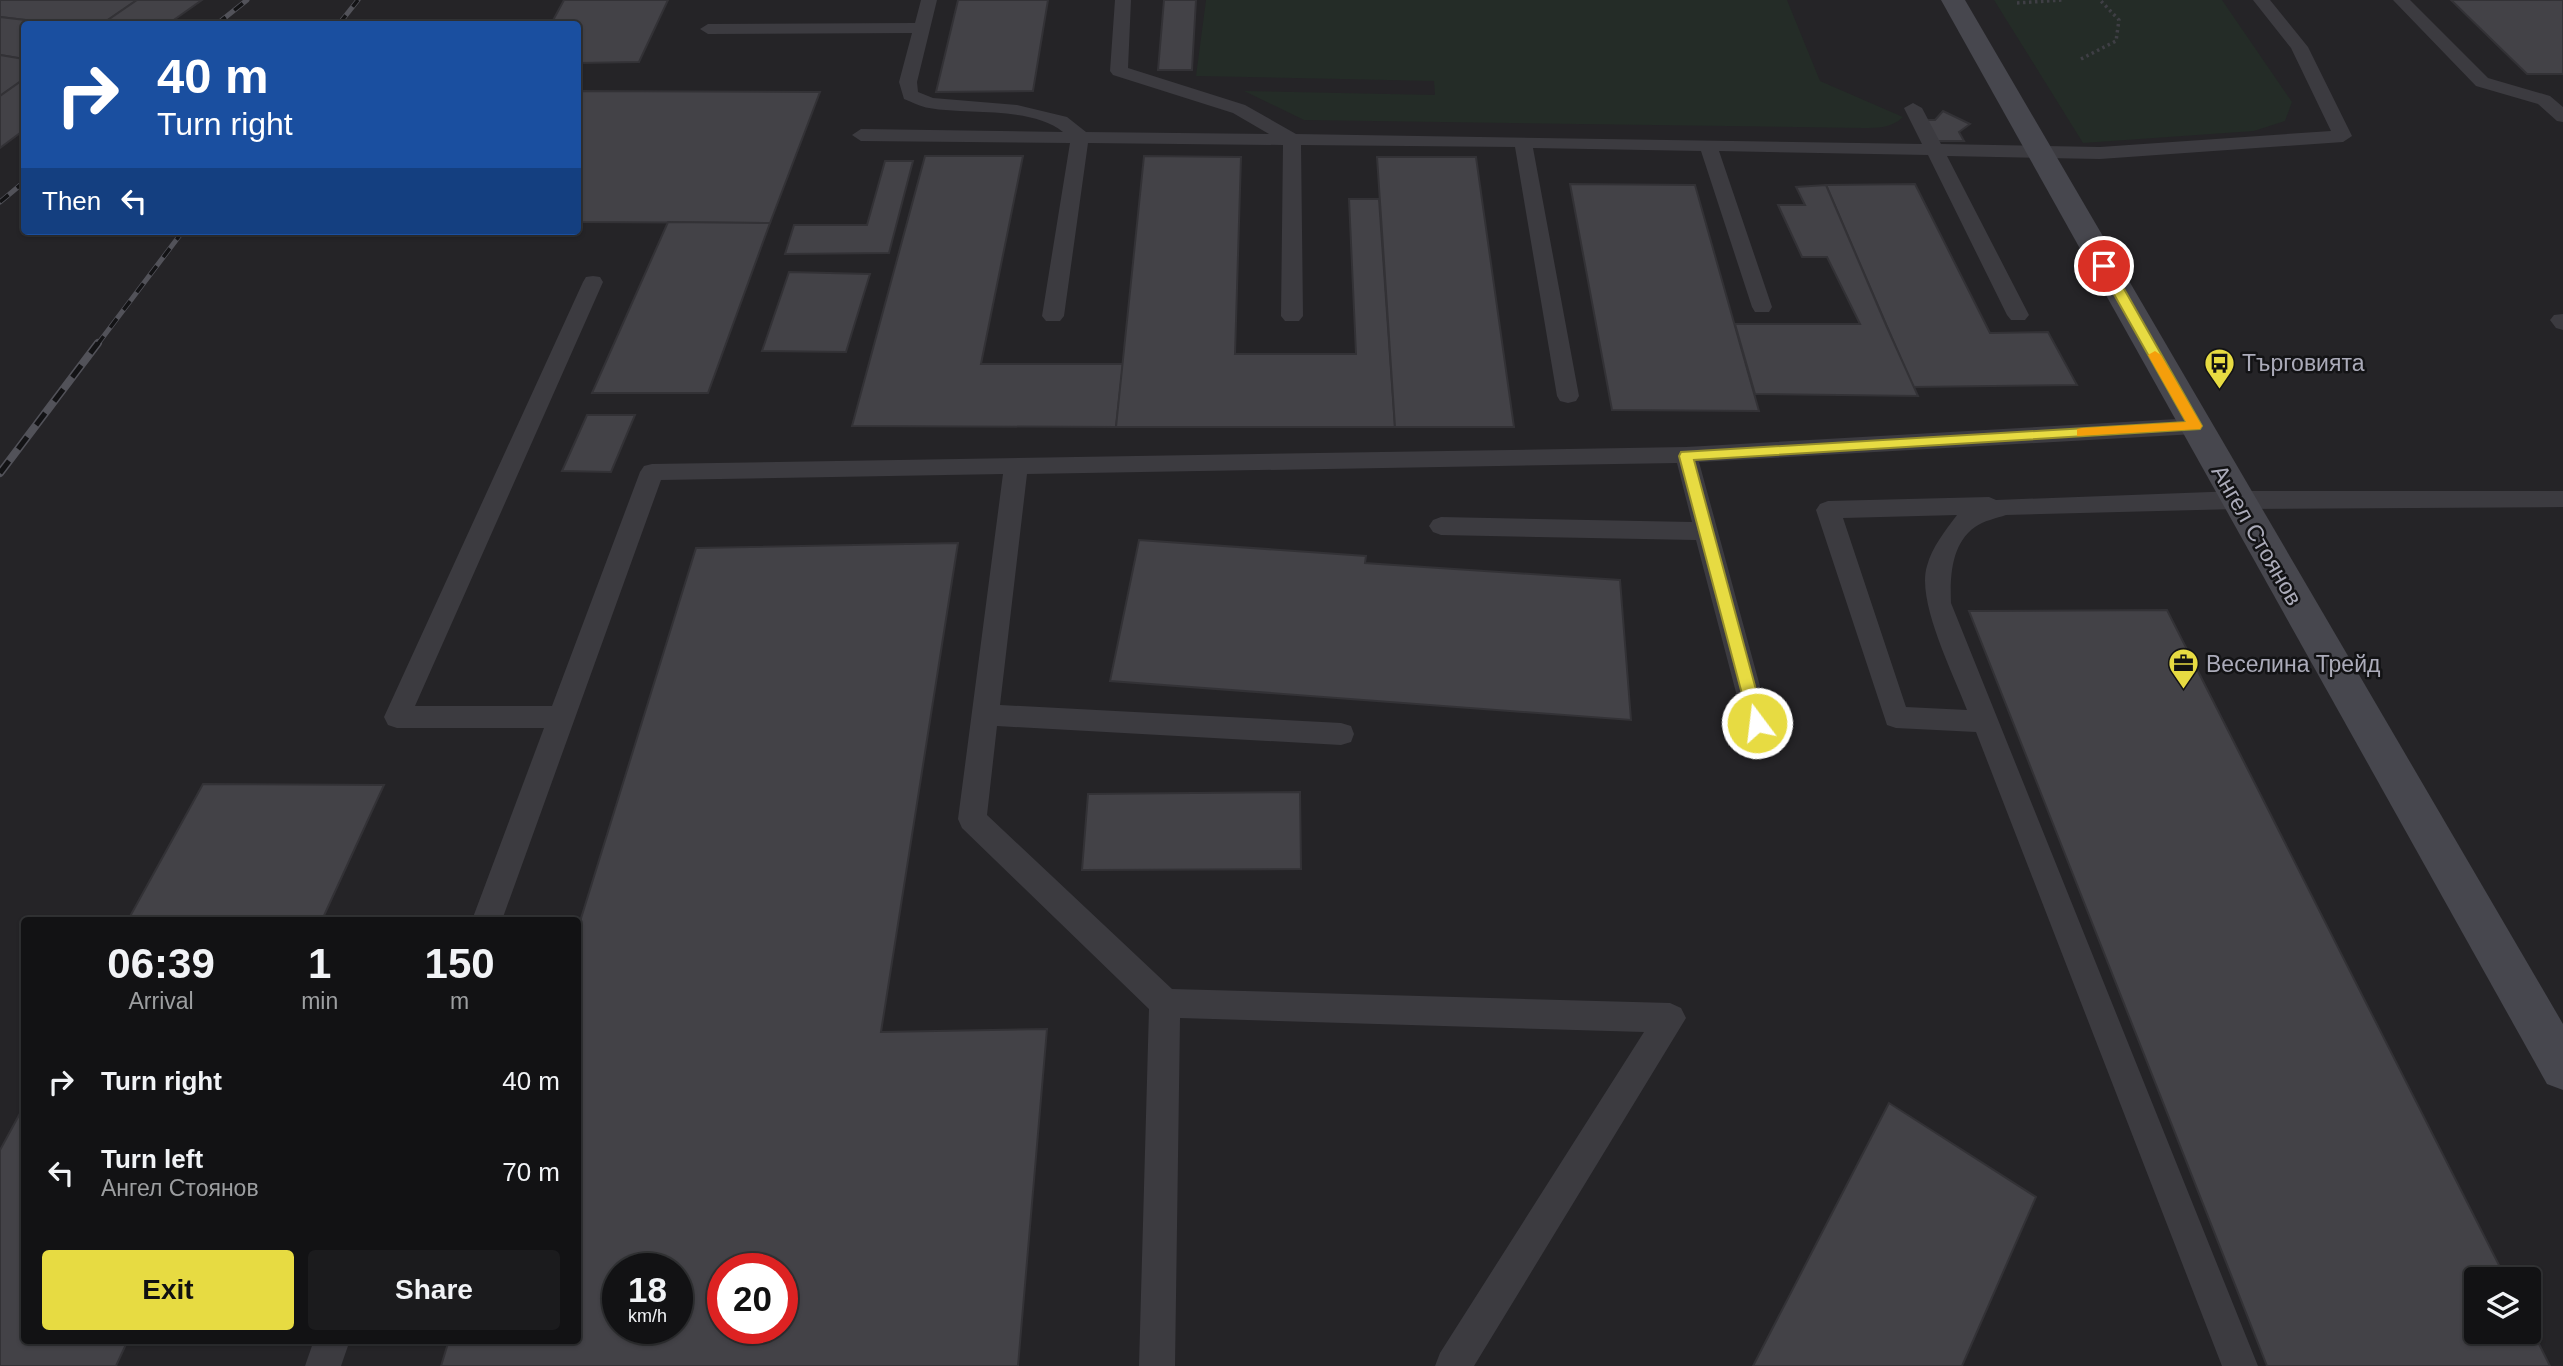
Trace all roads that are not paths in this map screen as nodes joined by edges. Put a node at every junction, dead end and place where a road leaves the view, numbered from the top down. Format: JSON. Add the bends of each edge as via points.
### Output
{"nodes":[{"id":1,"x":929,"y":0,"type":"edge"},
{"id":2,"x":1124,"y":0,"type":"edge"},
{"id":3,"x":1953,"y":0,"type":"edge"},
{"id":4,"x":2262,"y":0,"type":"edge"},
{"id":5,"x":2401,"y":0,"type":"edge"},
{"id":6,"x":922,"y":28,"type":"junction"},
{"id":7,"x":708,"y":29,"type":"dead end"},
{"id":8,"x":1913,"y":108,"type":"dead end"},
{"id":9,"x":2563,"y":117,"type":"edge"},
{"id":10,"x":861,"y":135,"type":"dead end"},
{"id":11,"x":1080,"y":136,"type":"junction"},
{"id":12,"x":1292,"y":139,"type":"junction"},
{"id":13,"x":1523,"y":142,"type":"junction"},
{"id":14,"x":1708,"y":145,"type":"junction"},
{"id":15,"x":1936,"y":148,"type":"junction"},
{"id":16,"x":2040,"y":151,"type":"junction"},
{"id":17,"x":593,"y":282,"type":"dead end"},
{"id":18,"x":1762,"y":307,"type":"dead end"},
{"id":19,"x":2018,"y":315,"type":"dead end"},
{"id":20,"x":1053,"y":316,"type":"dead end"},
{"id":21,"x":1292,"y":316,"type":"dead end"},
{"id":22,"x":1568,"y":396,"type":"dead end"},
{"id":23,"x":2195,"y":426,"type":"junction"},
{"id":24,"x":1686,"y":456,"type":"junction"},
{"id":25,"x":1016,"y":466,"type":"junction"},
{"id":26,"x":2563,"y":499,"type":"edge"},
{"id":27,"x":2237,"y":500,"type":"junction"},
{"id":28,"x":2004,"y":506,"type":"junction"},
{"id":29,"x":1441,"y":526,"type":"dead end"},
{"id":30,"x":1707,"y":531,"type":"junction"},
{"id":31,"x":985,"y":715,"type":"junction"},
{"id":32,"x":562,"y":717,"type":"junction"},
{"id":33,"x":1984,"y":722,"type":"junction"},
{"id":34,"x":1757,"y":723,"type":"dead end"},
{"id":35,"x":1341,"y":734,"type":"dead end"},
{"id":36,"x":488,"y":917,"type":"edge"},
{"id":37,"x":1165,"y":1003,"type":"junction"},
{"id":38,"x":2563,"y":1068,"type":"edge"},
{"id":39,"x":331,"y":1344,"type":"edge"},
{"id":40,"x":323,"y":1366,"type":"edge"},
{"id":41,"x":1157,"y":1366,"type":"edge"},
{"id":42,"x":1453,"y":1366,"type":"edge"},
{"id":43,"x":2240,"y":1366,"type":"edge"}],
"edges":[{"from":1,"to":6,"type":"lane"},
{"from":2,"to":12,"type":"lane","via":[[1119,71],[1239,109]]},
{"from":3,"to":16,"type":"street","name":"Ангел Стоянов"},
{"from":4,"to":16,"type":"lane","via":[[2299,47],[2343,136],[2100,153]]},
{"from":5,"to":9,"type":"lane","via":[[2482,82],[2544,100]]},
{"from":6,"to":7,"type":"lane"},
{"from":6,"to":11,"type":"lane","via":[[908,82],[910,95],[930,103],[1017,110],[1061,121]]},
{"from":8,"to":15,"type":"lane"},
{"from":10,"to":11,"type":"lane"},
{"from":11,"to":12,"type":"lane"},
{"from":11,"to":20,"type":"lane"},
{"from":12,"to":13,"type":"lane"},
{"from":12,"to":21,"type":"lane"},
{"from":13,"to":14,"type":"lane"},
{"from":13,"to":22,"type":"lane"},
{"from":14,"to":15,"type":"lane"},
{"from":14,"to":18,"type":"lane"},
{"from":15,"to":16,"type":"lane"},
{"from":15,"to":19,"type":"lane"},
{"from":16,"to":23,"type":"street","name":"Ангел Стоянов"},
{"from":17,"to":32,"type":"lane","via":[[397,717]]},
{"from":23,"to":24,"type":"lane"},
{"from":23,"to":27,"type":"street","name":"Ангел Стоянов"},
{"from":24,"to":25,"type":"lane"},
{"from":24,"to":30,"type":"lane"},
{"from":25,"to":31,"type":"lane"},
{"from":25,"to":32,"type":"lane","via":[[652,471]]},
{"from":26,"to":27,"type":"lane"},
{"from":27,"to":28,"type":"lane"},
{"from":27,"to":38,"type":"street","name":"Ангел Стоянов"},
{"from":28,"to":33,"type":"lane","via":[[1966,521],[1938,568],[1938,603]]},
{"from":28,"to":33,"type":"lane","via":[[1828,510],[1896,717]]},
{"from":29,"to":30,"type":"lane"},
{"from":30,"to":34,"type":"lane"},
{"from":31,"to":35,"type":"lane"},
{"from":31,"to":37,"type":"lane","via":[[972,819]]},
{"from":32,"to":36,"type":"lane"},
{"from":33,"to":43,"type":"lane"},
{"from":37,"to":41,"type":"lane"},
{"from":37,"to":42,"type":"lane","via":[[1670,1018]]},
{"from":39,"to":40,"type":"lane"}]}
